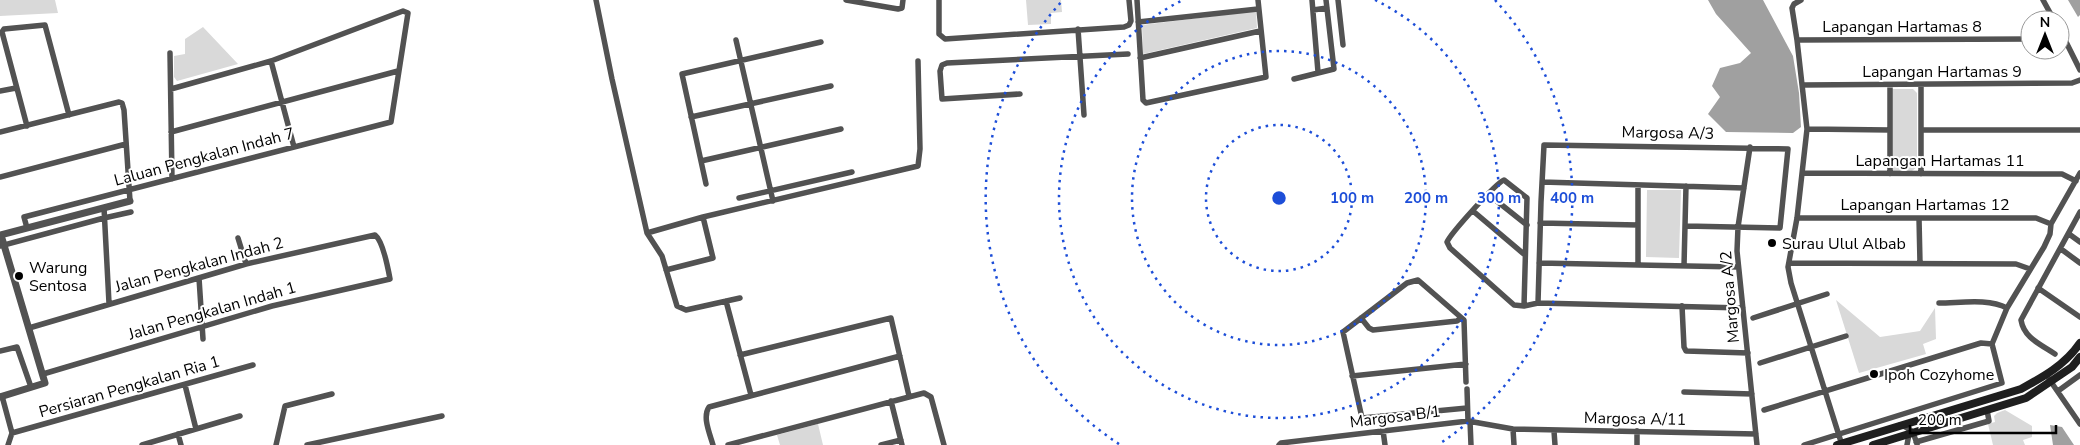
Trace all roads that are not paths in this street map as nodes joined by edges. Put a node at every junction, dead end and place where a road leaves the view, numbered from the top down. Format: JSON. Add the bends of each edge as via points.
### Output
{"nodes":[{"id":1,"x":596,"y":0,"type":"edge"},
{"id":2,"x":846,"y":0,"type":"edge"},
{"id":3,"x":903,"y":0,"type":"edge"},
{"id":4,"x":939,"y":0,"type":"edge"},
{"id":5,"x":1129,"y":0,"type":"edge"},
{"id":6,"x":1137,"y":0,"type":"edge"},
{"id":7,"x":1258,"y":0,"type":"edge"},
{"id":8,"x":1312,"y":0,"type":"edge"},
{"id":9,"x":1326,"y":0,"type":"edge"},
{"id":10,"x":1338,"y":0,"type":"edge"},
{"id":11,"x":1800,"y":0,"type":"edge"},
{"id":12,"x":1258,"y":8,"type":"junction"},
{"id":13,"x":1327,"y":8,"type":"junction"},
{"id":14,"x":1313,"y":10,"type":"junction"},
{"id":15,"x":1138,"y":22,"type":"junction"},
{"id":16,"x":1078,"y":30,"type":"junction"},
{"id":17,"x":1260,"y":31,"type":"junction"},
{"id":18,"x":2020,"y":39,"type":"edge"},
{"id":19,"x":736,"y":40,"type":"dead end"},
{"id":20,"x":1797,"y":40,"type":"junction"},
{"id":21,"x":821,"y":42,"type":"dead end"},
{"id":22,"x":1343,"y":45,"type":"dead end"},
{"id":23,"x":3,"y":49,"type":"edge"},
{"id":24,"x":2070,"y":50,"type":"edge"},
{"id":25,"x":170,"y":53,"type":"dead end"},
{"id":26,"x":1128,"y":54,"type":"dead end"},
{"id":27,"x":1080,"y":57,"type":"junction"},
{"id":28,"x":1140,"y":58,"type":"junction"},
{"id":29,"x":741,"y":60,"type":"junction"},
{"id":30,"x":271,"y":61,"type":"junction"},
{"id":31,"x":918,"y":61,"type":"dead end"},
{"id":32,"x":2080,"y":70,"type":"edge"},
{"id":33,"x":398,"y":72,"type":"junction"},
{"id":34,"x":1318,"y":72,"type":"junction"},
{"id":35,"x":1294,"y":79,"type":"dead end"},
{"id":36,"x":2080,"y":80,"type":"edge"},
{"id":37,"x":1803,"y":85,"type":"junction"},
{"id":38,"x":1890,"y":85,"type":"junction"},
{"id":39,"x":831,"y":86,"type":"dead end"},
{"id":40,"x":1921,"y":86,"type":"junction"},
{"id":41,"x":16,"y":88,"type":"junction"},
{"id":42,"x":171,"y":90,"type":"junction"},
{"id":43,"x":0,"y":91,"type":"edge"},
{"id":44,"x":1020,"y":94,"type":"dead end"},
{"id":45,"x":282,"y":102,"type":"junction"},
{"id":46,"x":751,"y":104,"type":"junction"},
{"id":47,"x":69,"y":115,"type":"junction"},
{"id":48,"x":1084,"y":115,"type":"dead end"},
{"id":49,"x":692,"y":117,"type":"junction"},
{"id":50,"x":27,"y":126,"type":"junction"},
{"id":51,"x":841,"y":129,"type":"dead end"},
{"id":52,"x":1807,"y":129,"type":"junction"},
{"id":53,"x":1890,"y":130,"type":"junction"},
{"id":54,"x":1922,"y":130,"type":"junction"},
{"id":55,"x":2080,"y":130,"type":"edge"},
{"id":56,"x":0,"y":132,"type":"edge"},
{"id":57,"x":171,"y":132,"type":"junction"},
{"id":58,"x":126,"y":144,"type":"junction"},
{"id":59,"x":294,"y":147,"type":"junction"},
{"id":60,"x":1750,"y":147,"type":"junction"},
{"id":61,"x":761,"y":148,"type":"junction"},
{"id":62,"x":701,"y":161,"type":"junction"},
{"id":63,"x":852,"y":172,"type":"dead end"},
{"id":64,"x":1803,"y":173,"type":"junction"},
{"id":65,"x":1890,"y":174,"type":"junction"},
{"id":66,"x":1921,"y":174,"type":"junction"},
{"id":67,"x":2080,"y":174,"type":"edge"},
{"id":68,"x":0,"y":177,"type":"edge"},
{"id":69,"x":172,"y":179,"type":"junction"},
{"id":70,"x":2076,"y":181,"type":"junction"},
{"id":71,"x":1542,"y":182,"type":"junction"},
{"id":72,"x":706,"y":184,"type":"dead end"},
{"id":73,"x":1638,"y":185,"type":"junction"},
{"id":74,"x":1686,"y":186,"type":"junction"},
{"id":75,"x":1744,"y":188,"type":"junction"},
{"id":76,"x":129,"y":190,"type":"junction"},
{"id":77,"x":770,"y":191,"type":"junction"},
{"id":78,"x":1488,"y":194,"type":"junction"},
{"id":79,"x":740,"y":198,"type":"dead end"},
{"id":80,"x":130,"y":201,"type":"joint"},
{"id":81,"x":773,"y":201,"type":"junction"},
{"id":82,"x":104,"y":208,"type":"junction"},
{"id":83,"x":1473,"y":211,"type":"junction"},
{"id":84,"x":131,"y":212,"type":"dead end"},
{"id":85,"x":2080,"y":212,"type":"edge"},
{"id":86,"x":703,"y":217,"type":"junction"},
{"id":87,"x":104,"y":218,"type":"junction"},
{"id":88,"x":1797,"y":218,"type":"junction"},
{"id":89,"x":1920,"y":218,"type":"junction"},
{"id":90,"x":1540,"y":223,"type":"junction"},
{"id":91,"x":2051,"y":224,"type":"junction"},
{"id":92,"x":1527,"y":225,"type":"junction"},
{"id":93,"x":1638,"y":225,"type":"junction"},
{"id":94,"x":1685,"y":226,"type":"junction"},
{"id":95,"x":1738,"y":227,"type":"junction"},
{"id":96,"x":27,"y":228,"type":"junction"},
{"id":97,"x":647,"y":233,"type":"junction"},
{"id":98,"x":2069,"y":234,"type":"junction"},
{"id":99,"x":1,"y":235,"type":"edge"},
{"id":100,"x":238,"y":238,"type":"dead end"},
{"id":101,"x":2080,"y":242,"type":"edge"},
{"id":102,"x":2,"y":246,"type":"edge"},
{"id":103,"x":2060,"y":250,"type":"junction"},
{"id":104,"x":1525,"y":255,"type":"junction"},
{"id":105,"x":1539,"y":263,"type":"junction"},
{"id":106,"x":2080,"y":263,"type":"edge"},
{"id":107,"x":246,"y":264,"type":"junction"},
{"id":108,"x":1638,"y":264,"type":"junction"},
{"id":109,"x":1920,"y":264,"type":"junction"},
{"id":110,"x":1788,"y":265,"type":"junction"},
{"id":111,"x":1684,"y":266,"type":"junction"},
{"id":112,"x":1738,"y":267,"type":"junction"},
{"id":113,"x":2030,"y":269,"type":"junction"},
{"id":114,"x":666,"y":270,"type":"junction"},
{"id":115,"x":199,"y":278,"type":"junction"},
{"id":116,"x":390,"y":279,"type":"joint"},
{"id":117,"x":2038,"y":288,"type":"junction"},
{"id":118,"x":1827,"y":294,"type":"dead end"},
{"id":119,"x":740,"y":298,"type":"dead end"},
{"id":120,"x":726,"y":301,"type":"junction"},
{"id":121,"x":108,"y":303,"type":"junction"},
{"id":122,"x":1939,"y":303,"type":"dead end"},
{"id":123,"x":1538,"y":304,"type":"junction"},
{"id":124,"x":1797,"y":304,"type":"junction"},
{"id":125,"x":1524,"y":306,"type":"junction"},
{"id":126,"x":1682,"y":306,"type":"junction"},
{"id":127,"x":1743,"y":308,"type":"junction"},
{"id":128,"x":2007,"y":308,"type":"junction"},
{"id":129,"x":2080,"y":317,"type":"edge"},
{"id":130,"x":1361,"y":318,"type":"junction"},
{"id":131,"x":1461,"y":318,"type":"junction"},
{"id":132,"x":1753,"y":318,"type":"dead end"},
{"id":133,"x":201,"y":326,"type":"junction"},
{"id":134,"x":29,"y":328,"type":"junction"},
{"id":135,"x":1846,"y":336,"type":"dead end"},
{"id":136,"x":203,"y":338,"type":"dead end"},
{"id":137,"x":2080,"y":343,"type":"edge"},
{"id":138,"x":1992,"y":344,"type":"junction"},
{"id":139,"x":1811,"y":347,"type":"junction"},
{"id":140,"x":0,"y":351,"type":"edge"},
{"id":141,"x":1748,"y":353,"type":"junction"},
{"id":142,"x":2055,"y":354,"type":"dead end"},
{"id":143,"x":740,"y":355,"type":"junction"},
{"id":144,"x":900,"y":356,"type":"junction"},
{"id":145,"x":2080,"y":357,"type":"edge"},
{"id":146,"x":1466,"y":364,"type":"junction"},
{"id":147,"x":1760,"y":364,"type":"dead end"},
{"id":148,"x":253,"y":365,"type":"dead end"},
{"id":149,"x":42,"y":374,"type":"junction"},
{"id":150,"x":2080,"y":375,"type":"edge"},
{"id":151,"x":1352,"y":376,"type":"junction"},
{"id":152,"x":2049,"y":378,"type":"junction"},
{"id":153,"x":185,"y":385,"type":"junction"},
{"id":154,"x":30,"y":387,"type":"junction"},
{"id":155,"x":1825,"y":391,"type":"junction"},
{"id":156,"x":2058,"y":391,"type":"junction"},
{"id":157,"x":1684,"y":392,"type":"dead end"},
{"id":158,"x":332,"y":394,"type":"dead end"},
{"id":159,"x":1752,"y":394,"type":"junction"},
{"id":160,"x":751,"y":395,"type":"junction"},
{"id":161,"x":1,"y":396,"type":"edge"},
{"id":162,"x":909,"y":396,"type":"junction"},
{"id":163,"x":891,"y":401,"type":"junction"},
{"id":164,"x":1467,"y":408,"type":"junction"},
{"id":165,"x":1764,"y":410,"type":"dead end"},
{"id":166,"x":1987,"y":410,"type":"junction"},
{"id":167,"x":240,"y":416,"type":"dead end"},
{"id":168,"x":442,"y":416,"type":"dead end"},
{"id":169,"x":1382,"y":416,"type":"junction"},
{"id":170,"x":1923,"y":418,"type":"junction"},
{"id":171,"x":1469,"y":421,"type":"junction"},
{"id":172,"x":2080,"y":424,"type":"edge"},
{"id":173,"x":1900,"y":426,"type":"junction"},
{"id":174,"x":196,"y":429,"type":"junction"},
{"id":175,"x":1513,"y":429,"type":"junction"},
{"id":176,"x":1383,"y":431,"type":"junction"},
{"id":177,"x":1554,"y":431,"type":"junction"},
{"id":178,"x":1637,"y":431,"type":"junction"},
{"id":179,"x":12,"y":433,"type":"junction"},
{"id":180,"x":1838,"y":433,"type":"junction"},
{"id":181,"x":1911,"y":433,"type":"junction"},
{"id":182,"x":178,"y":434,"type":"junction"},
{"id":183,"x":1756,"y":434,"type":"junction"},
{"id":184,"x":902,"y":442,"type":"edge"},
{"id":185,"x":1279,"y":444,"type":"edge"},
{"id":186,"x":1917,"y":444,"type":"edge"},
{"id":187,"x":8,"y":445,"type":"edge"},
{"id":188,"x":142,"y":445,"type":"edge"},
{"id":189,"x":181,"y":445,"type":"edge"},
{"id":190,"x":276,"y":445,"type":"edge"},
{"id":191,"x":307,"y":445,"type":"edge"},
{"id":192,"x":713,"y":445,"type":"edge"},
{"id":193,"x":728,"y":445,"type":"edge"},
{"id":194,"x":881,"y":445,"type":"edge"},
{"id":195,"x":944,"y":445,"type":"edge"},
{"id":196,"x":1385,"y":445,"type":"edge"},
{"id":197,"x":1471,"y":445,"type":"edge"},
{"id":198,"x":1514,"y":445,"type":"edge"},
{"id":199,"x":1555,"y":445,"type":"edge"},
{"id":200,"x":1637,"y":445,"type":"edge"},
{"id":201,"x":1757,"y":445,"type":"edge"},
{"id":202,"x":1804,"y":445,"type":"edge"},
{"id":203,"x":1841,"y":445,"type":"edge"},
{"id":204,"x":1873,"y":445,"type":"edge"},
{"id":205,"x":1907,"y":445,"type":"edge"}],
"edges":[{"from":1,"to":97,"type":"street"},
{"from":2,"to":3,"type":"street","via":[[898,9],[902,8]]},
{"from":4,"to":16,"type":"street","via":[[939,34],[945,39]]},
{"from":5,"to":16,"type":"street","via":[[1129,25]]},
{"from":6,"to":15,"type":"street"},
{"from":7,"to":12,"type":"street"},
{"from":8,"to":14,"type":"street"},
{"from":9,"to":13,"type":"street"},
{"from":10,"to":22,"type":"street"},
{"from":11,"to":20,"type":"street","via":[[1792,8]]},
{"from":12,"to":15,"type":"street"},
{"from":12,"to":17,"type":"street"},
{"from":13,"to":14,"type":"street"},
{"from":13,"to":34,"type":"street","via":[[1334,69]]},
{"from":14,"to":34,"type":"street"},
{"from":15,"to":28,"type":"street"},
{"from":16,"to":27,"type":"street"},
{"from":17,"to":28,"type":"street"},
{"from":17,"to":28,"type":"street","via":[[1266,77],[1146,103],[1143,100]]},
{"from":18,"to":20,"type":"street","name":"Lapangan Hartamas 8"},
{"from":19,"to":29,"type":"street"},
{"from":20,"to":37,"type":"street"},
{"from":21,"to":29,"type":"street"},
{"from":23,"to":41,"type":"street"},
{"from":23,"to":47,"type":"street","via":[[3,30],[45,24]]},
{"from":24,"to":32,"type":"street"},
{"from":25,"to":42,"type":"street"},
{"from":26,"to":27,"type":"street"},
{"from":27,"to":44,"type":"street","via":[[948,63],[942,65],[940,71],[942,99]]},
{"from":27,"to":48,"type":"street"},
{"from":29,"to":46,"type":"street"},
{"from":29,"to":49,"type":"street","via":[[682,74]]},
{"from":30,"to":33,"type":"street","via":[[405,10],[408,13]]},
{"from":30,"to":42,"type":"street"},
{"from":30,"to":45,"type":"street"},
{"from":31,"to":81,"type":"street","via":[[918,166]]},
{"from":33,"to":45,"type":"street"},
{"from":33,"to":59,"type":"street","name":"Laluan Pengkalan Indah 7","via":[[391,122]]},
{"from":34,"to":35,"type":"street"},
{"from":36,"to":40,"type":"street","name":"Lapangan Hartamas 9","via":[[2072,83]]},
{"from":37,"to":38,"type":"street","name":"Lapangan Hartamas 9"},
{"from":37,"to":52,"type":"street"},
{"from":38,"to":40,"type":"street","name":"Lapangan Hartamas 9"},
{"from":38,"to":53,"type":"street"},
{"from":39,"to":46,"type":"street"},
{"from":40,"to":54,"type":"street"},
{"from":41,"to":43,"type":"street"},
{"from":41,"to":50,"type":"street"},
{"from":42,"to":57,"type":"street"},
{"from":45,"to":57,"type":"street"},
{"from":45,"to":59,"type":"street"},
{"from":46,"to":49,"type":"street"},
{"from":46,"to":61,"type":"street"},
{"from":47,"to":50,"type":"street"},
{"from":47,"to":58,"type":"street","via":[[122,103]]},
{"from":49,"to":62,"type":"street"},
{"from":50,"to":56,"type":"street"},
{"from":51,"to":61,"type":"street"},
{"from":52,"to":53,"type":"street"},
{"from":52,"to":64,"type":"street"},
{"from":53,"to":65,"type":"street"},
{"from":54,"to":55,"type":"street"},
{"from":54,"to":66,"type":"street"},
{"from":57,"to":69,"type":"street"},
{"from":58,"to":68,"type":"street"},
{"from":58,"to":76,"type":"street"},
{"from":59,"to":69,"type":"street","name":"Laluan Pengkalan Indah 7"},
{"from":60,"to":71,"type":"street","name":"Margosa A/3","via":[[1544,145]]},
{"from":60,"to":75,"type":"street","name":"Margosa A/2"},
{"from":60,"to":95,"type":"street","name":"Margosa A/3","via":[[1788,148],[1780,228]]},
{"from":61,"to":62,"type":"street"},
{"from":61,"to":77,"type":"street"},
{"from":62,"to":72,"type":"street"},
{"from":63,"to":77,"type":"street"},
{"from":64,"to":65,"type":"street","name":"Lapangan Hartamas 11"},
{"from":64,"to":88,"type":"street"},
{"from":65,"to":66,"type":"street","name":"Lapangan Hartamas 11"},
{"from":66,"to":70,"type":"street","name":"Lapangan Hartamas 11","via":[[2062,174]]},
{"from":67,"to":70,"type":"street"},
{"from":69,"to":76,"type":"street","name":"Laluan Pengkalan Indah 7"},
{"from":70,"to":91,"type":"street"},
{"from":71,"to":73,"type":"street"},
{"from":71,"to":90,"type":"street"},
{"from":73,"to":74,"type":"street"},
{"from":73,"to":93,"type":"street"},
{"from":74,"to":75,"type":"street"},
{"from":74,"to":94,"type":"street"},
{"from":75,"to":95,"type":"street","name":"Margosa A/2"},
{"from":76,"to":80,"type":"street"},
{"from":76,"to":96,"type":"street","name":"Laluan Pengkalan Indah 7","via":[[24,217]]},
{"from":77,"to":79,"type":"street"},
{"from":77,"to":81,"type":"street"},
{"from":78,"to":83,"type":"street"},
{"from":78,"to":92,"type":"street"},
{"from":78,"to":92,"type":"street","via":[[1504,180],[1526,196]]},
{"from":80,"to":82,"type":"street"},
{"from":81,"to":86,"type":"street"},
{"from":82,"to":87,"type":"street"},
{"from":82,"to":96,"type":"street"},
{"from":83,"to":104,"type":"street"},
{"from":83,"to":125,"type":"street","via":[[1448,239],[1447,245],[1507,300]]},
{"from":84,"to":87,"type":"street"},
{"from":85,"to":98,"type":"street"},
{"from":86,"to":97,"type":"street"},
{"from":86,"to":114,"type":"street","via":[[713,258]]},
{"from":87,"to":102,"type":"street"},
{"from":87,"to":121,"type":"street"},
{"from":88,"to":89,"type":"street","name":"Lapangan Hartamas 12"},
{"from":88,"to":110,"type":"street"},
{"from":89,"to":91,"type":"street","name":"Lapangan Hartamas 12","via":[[2036,218]]},
{"from":89,"to":109,"type":"street"},
{"from":90,"to":93,"type":"street"},
{"from":90,"to":105,"type":"street"},
{"from":91,"to":113,"type":"street","via":[[2047,240]]},
{"from":92,"to":104,"type":"street"},
{"from":93,"to":108,"type":"street"},
{"from":94,"to":95,"type":"street"},
{"from":94,"to":111,"type":"street"},
{"from":95,"to":112,"type":"street","name":"Margosa A/2"},
{"from":96,"to":99,"type":"street"},
{"from":97,"to":114,"type":"street","via":[[662,256]]},
{"from":98,"to":101,"type":"street"},
{"from":98,"to":103,"type":"street"},
{"from":99,"to":102,"type":"street"},
{"from":100,"to":107,"type":"street"},
{"from":102,"to":134,"type":"street"},
{"from":103,"to":106,"type":"street"},
{"from":103,"to":117,"type":"street"},
{"from":104,"to":125,"type":"street"},
{"from":105,"to":108,"type":"street"},
{"from":105,"to":123,"type":"street"},
{"from":107,"to":115,"type":"street","name":"Jalan Pengkalan Indah 2"},
{"from":107,"to":116,"type":"street","name":"Jalan Pengkalan Indah 2","via":[[375,235],[378,236]]},
{"from":108,"to":111,"type":"street"},
{"from":109,"to":110,"type":"street"},
{"from":109,"to":113,"type":"street","via":[[2016,264]]},
{"from":110,"to":124,"type":"street"},
{"from":111,"to":112,"type":"street"},
{"from":112,"to":127,"type":"street","name":"Margosa A/2"},
{"from":113,"to":128,"type":"street"},
{"from":114,"to":120,"type":"street","via":[[677,306],[686,310]]},
{"from":115,"to":121,"type":"street","name":"Jalan Pengkalan Indah 2"},
{"from":115,"to":133,"type":"street"},
{"from":116,"to":133,"type":"street","name":"Jalan Pengkalan Indah 1"},
{"from":117,"to":129,"type":"street"},
{"from":117,"to":142,"type":"street","via":[[2022,315],[2023,330]]},
{"from":118,"to":124,"type":"street"},
{"from":119,"to":120,"type":"street"},
{"from":120,"to":143,"type":"street"},
{"from":121,"to":134,"type":"street","name":"Jalan Pengkalan Indah 2"},
{"from":122,"to":128,"type":"street","via":[[1989,303]]},
{"from":123,"to":125,"type":"street"},
{"from":123,"to":126,"type":"street"},
{"from":124,"to":132,"type":"street"},
{"from":124,"to":139,"type":"street"},
{"from":126,"to":127,"type":"street"},
{"from":126,"to":141,"type":"street","via":[[1686,351]]},
{"from":127,"to":141,"type":"street","name":"Margosa A/2"},
{"from":128,"to":138,"type":"street"},
{"from":130,"to":131,"type":"street","via":[[1373,330]]},
{"from":130,"to":131,"type":"street","via":[[1415,280]]},
{"from":130,"to":151,"type":"street","via":[[1344,332]]},
{"from":131,"to":146,"type":"street"},
{"from":133,"to":136,"type":"street"},
{"from":133,"to":149,"type":"street","name":"Jalan Pengkalan Indah 1"},
{"from":134,"to":149,"type":"street"},
{"from":135,"to":139,"type":"street"},
{"from":137,"to":152,"type":"main road"},
{"from":138,"to":155,"type":"street","via":[[1981,343]]},
{"from":138,"to":180,"type":"street","via":[[2002,383]]},
{"from":139,"to":147,"type":"street"},
{"from":139,"to":155,"type":"street"},
{"from":140,"to":154,"type":"street","via":[[18,348]]},
{"from":141,"to":159,"type":"street","name":"Margosa A/2"},
{"from":143,"to":144,"type":"street","via":[[891,318]]},
{"from":143,"to":160,"type":"street"},
{"from":144,"to":160,"type":"street"},
{"from":144,"to":162,"type":"street"},
{"from":145,"to":152,"type":"main road","via":[[2072,367]]},
{"from":146,"to":151,"type":"street"},
{"from":146,"to":164,"type":"street"},
{"from":148,"to":153,"type":"street","name":"Persiaran Pengkalan Ria 1"},
{"from":149,"to":154,"type":"street","via":[[45,383]]},
{"from":150,"to":156,"type":"street"},
{"from":151,"to":169,"type":"street","via":[[1360,416]]},
{"from":152,"to":156,"type":"street"},
{"from":152,"to":166,"type":"main road","via":[[2026,398]]},
{"from":152,"to":170,"type":"main road"},
{"from":153,"to":174,"type":"street"},
{"from":153,"to":179,"type":"street","name":"Persiaran Pengkalan Ria 1"},
{"from":154,"to":161,"type":"street"},
{"from":155,"to":165,"type":"street"},
{"from":155,"to":180,"type":"street"},
{"from":156,"to":172,"type":"street"},
{"from":157,"to":159,"type":"street"},
{"from":158,"to":190,"type":"street","via":[[285,406]]},
{"from":159,"to":183,"type":"street","name":"Margosa A/2"},
{"from":160,"to":192,"type":"street","via":[[709,407],[706,412]]},
{"from":161,"to":179,"type":"street"},
{"from":162,"to":163,"type":"street"},
{"from":162,"to":195,"type":"street","via":[[924,393],[931,397]]},
{"from":163,"to":184,"type":"street"},
{"from":163,"to":193,"type":"street"},
{"from":164,"to":169,"type":"street"},
{"from":164,"to":171,"type":"street"},
{"from":166,"to":181,"type":"main road"},
{"from":166,"to":186,"type":"street","via":[[1990,419],[1984,422]]},
{"from":167,"to":174,"type":"street"},
{"from":168,"to":191,"type":"street"},
{"from":169,"to":176,"type":"street"},
{"from":170,"to":173,"type":"main road"},
{"from":170,"to":181,"type":"street"},
{"from":171,"to":175,"type":"street","name":"Margosa B/1"},
{"from":171,"to":176,"type":"street","name":"Margosa B/1"},
{"from":171,"to":197,"type":"street"},
{"from":173,"to":181,"type":"street","via":[[1910,428]]},
{"from":173,"to":203,"type":"main road"},
{"from":174,"to":182,"type":"street"},
{"from":175,"to":177,"type":"street","name":"Margosa A/11"},
{"from":175,"to":198,"type":"street"},
{"from":176,"to":185,"type":"street","name":"Margosa B/1"},
{"from":176,"to":196,"type":"street"},
{"from":177,"to":178,"type":"street","name":"Margosa A/11"},
{"from":177,"to":199,"type":"street"},
{"from":178,"to":183,"type":"street","name":"Margosa A/11"},
{"from":178,"to":200,"type":"street"},
{"from":179,"to":187,"type":"street"},
{"from":180,"to":202,"type":"street"},
{"from":180,"to":203,"type":"street"},
{"from":181,"to":186,"type":"street"},
{"from":181,"to":204,"type":"main road"},
{"from":181,"to":205,"type":"street"},
{"from":182,"to":188,"type":"street"},
{"from":182,"to":189,"type":"street"},
{"from":183,"to":201,"type":"street","name":"Margosa A/2"},
{"from":184,"to":194,"type":"street"}]}
